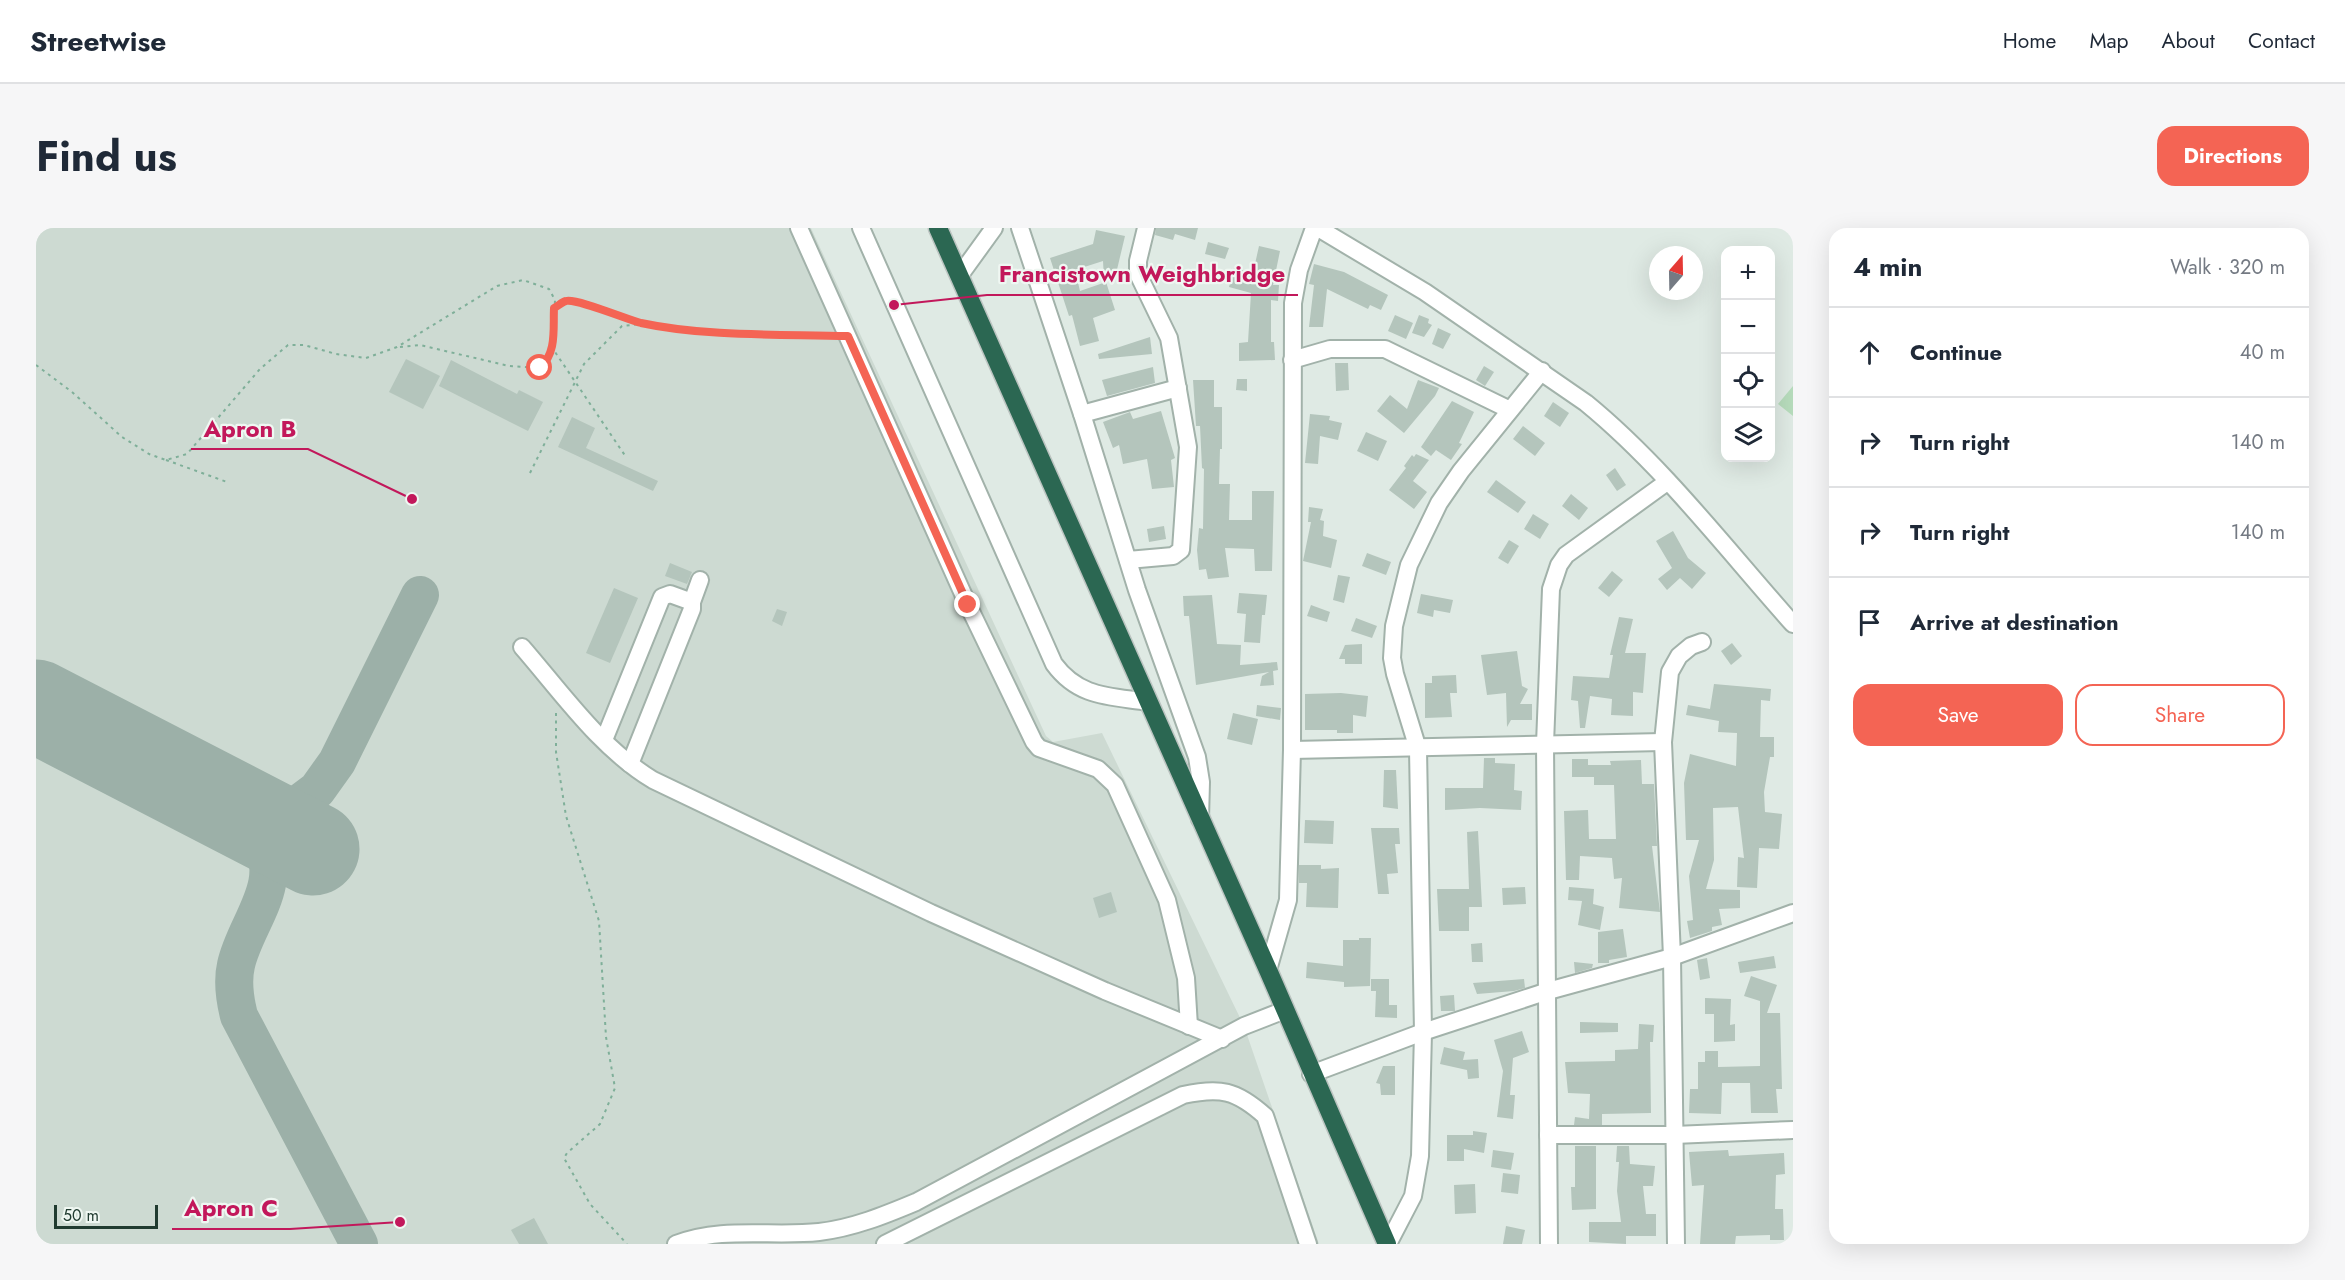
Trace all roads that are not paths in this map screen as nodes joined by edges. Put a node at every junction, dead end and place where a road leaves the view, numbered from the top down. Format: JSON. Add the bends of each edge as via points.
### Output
{"nodes":[{"id":1,"x":799,"y":228,"type":"edge"},
{"id":2,"x":861,"y":228,"type":"edge"},
{"id":3,"x":938,"y":228,"type":"edge"},
{"id":4,"x":994,"y":228,"type":"edge"},
{"id":5,"x":1020,"y":228,"type":"edge"},
{"id":6,"x":1146,"y":228,"type":"edge"},
{"id":7,"x":1316,"y":228,"type":"edge"},
{"id":8,"x":960,"y":275,"type":"junction"},
{"id":9,"x":1292,"y":360,"type":"junction"},
{"id":10,"x":1542,"y":371,"type":"junction"},
{"id":11,"x":1178,"y":388,"type":"junction"},
{"id":12,"x":1510,"y":411,"type":"junction"},
{"id":13,"x":1082,"y":414,"type":"junction"},
{"id":14,"x":1667,"y":482,"type":"junction"},
{"id":15,"x":1128,"y":560,"type":"junction"},
{"id":16,"x":700,"y":580,"type":"dead end"},
{"id":17,"x":692,"y":602,"type":"junction"},
{"id":18,"x":1793,"y":624,"type":"edge"},
{"id":19,"x":1702,"y":642,"type":"dead end"},
{"id":20,"x":522,"y":647,"type":"dead end"},
{"id":21,"x":1148,"y":702,"type":"junction"},
{"id":22,"x":604,"y":740,"type":"junction"},
{"id":23,"x":1662,"y":742,"type":"junction"},
{"id":24,"x":1545,"y":744,"type":"junction"},
{"id":25,"x":1418,"y":749,"type":"junction"},
{"id":26,"x":1292,"y":750,"type":"junction"},
{"id":27,"x":630,"y":764,"type":"junction"},
{"id":28,"x":1200,"y":819,"type":"junction"},
{"id":29,"x":1793,"y":913,"type":"edge"},
{"id":30,"x":1672,"y":957,"type":"junction"},
{"id":31,"x":1268,"y":970,"type":"junction"},
{"id":32,"x":1548,"y":991,"type":"junction"},
{"id":33,"x":1285,"y":1010,"type":"junction"},
{"id":34,"x":1189,"y":1026,"type":"junction"},
{"id":35,"x":1423,"y":1032,"type":"junction"},
{"id":36,"x":1222,"y":1039,"type":"junction"},
{"id":37,"x":1311,"y":1074,"type":"junction"},
{"id":38,"x":1793,"y":1130,"type":"edge"},
{"id":39,"x":1548,"y":1135,"type":"junction"},
{"id":40,"x":1674,"y":1135,"type":"junction"},
{"id":41,"x":676,"y":1244,"type":"edge"},
{"id":42,"x":885,"y":1244,"type":"edge"},
{"id":43,"x":1308,"y":1244,"type":"edge"},
{"id":44,"x":1387,"y":1244,"type":"edge"},
{"id":45,"x":1549,"y":1244,"type":"edge"},
{"id":46,"x":1676,"y":1244,"type":"edge"}],
"edges":[{"from":1,"to":34,"type":"street","via":[[968,605],[1034,742],[1039,748],[1098,769],[1115,784],[1167,900],[1186,978]]},
{"from":2,"to":21,"type":"street","via":[[1054,664],[1077,688]]},
{"from":3,"to":8,"type":"highway"},
{"from":4,"to":8,"type":"street"},
{"from":5,"to":13,"type":"street"},
{"from":6,"to":11,"type":"street","via":[[1137,261],[1138,274],[1169,338]]},
{"from":7,"to":9,"type":"street","via":[[1295,286]]},
{"from":7,"to":10,"type":"street","via":[[1425,291]]},
{"from":8,"to":21,"type":"highway"},
{"from":9,"to":12,"type":"street","via":[[1330,349],[1385,349]]},
{"from":9,"to":26,"type":"street"},
{"from":10,"to":12,"type":"street"},
{"from":10,"to":14,"type":"street","via":[[1610,423]]},
{"from":11,"to":13,"type":"street"},
{"from":11,"to":15,"type":"street","via":[[1189,457],[1183,544],[1173,556]]},
{"from":12,"to":25,"type":"street","via":[[1439,503],[1409,565],[1394,626],[1392,658]]},
{"from":13,"to":15,"type":"street"},
{"from":14,"to":18,"type":"street"},
{"from":14,"to":24,"type":"street","via":[[1576,547],[1559,565],[1551,589]]},
{"from":15,"to":28,"type":"street","via":[[1197,757]]},
{"from":16,"to":17,"type":"street"},
{"from":17,"to":22,"type":"street","via":[[670,594],[662,597]]},
{"from":17,"to":27,"type":"street"},
{"from":19,"to":23,"type":"street","via":[[1679,656],[1670,672]]},
{"from":20,"to":22,"type":"street"},
{"from":21,"to":28,"type":"highway"},
{"from":22,"to":27,"type":"street"},
{"from":23,"to":24,"type":"street"},
{"from":23,"to":30,"type":"street"},
{"from":24,"to":25,"type":"street"},
{"from":24,"to":32,"type":"street"},
{"from":25,"to":26,"type":"street"},
{"from":25,"to":35,"type":"street"},
{"from":26,"to":31,"type":"street","via":[[1288,900]]},
{"from":27,"to":34,"type":"street","via":[[664,786],[931,913]]},
{"from":28,"to":31,"type":"highway"},
{"from":29,"to":30,"type":"street"},
{"from":30,"to":32,"type":"street"},
{"from":30,"to":40,"type":"street"},
{"from":31,"to":33,"type":"highway"},
{"from":32,"to":35,"type":"street"},
{"from":32,"to":39,"type":"street"},
{"from":33,"to":36,"type":"street"},
{"from":33,"to":37,"type":"highway"},
{"from":34,"to":36,"type":"street"},
{"from":35,"to":37,"type":"street"},
{"from":35,"to":44,"type":"street","via":[[1419,1168],[1413,1196]]},
{"from":36,"to":41,"type":"street","via":[[916,1202],[866,1222],[819,1232],[703,1234]]},
{"from":37,"to":44,"type":"highway"},
{"from":38,"to":40,"type":"street"},
{"from":39,"to":40,"type":"street"},
{"from":39,"to":45,"type":"street"},
{"from":40,"to":46,"type":"street"},
{"from":42,"to":43,"type":"street","via":[[1183,1095],[1210,1089],[1250,1103],[1265,1116]]}]}
